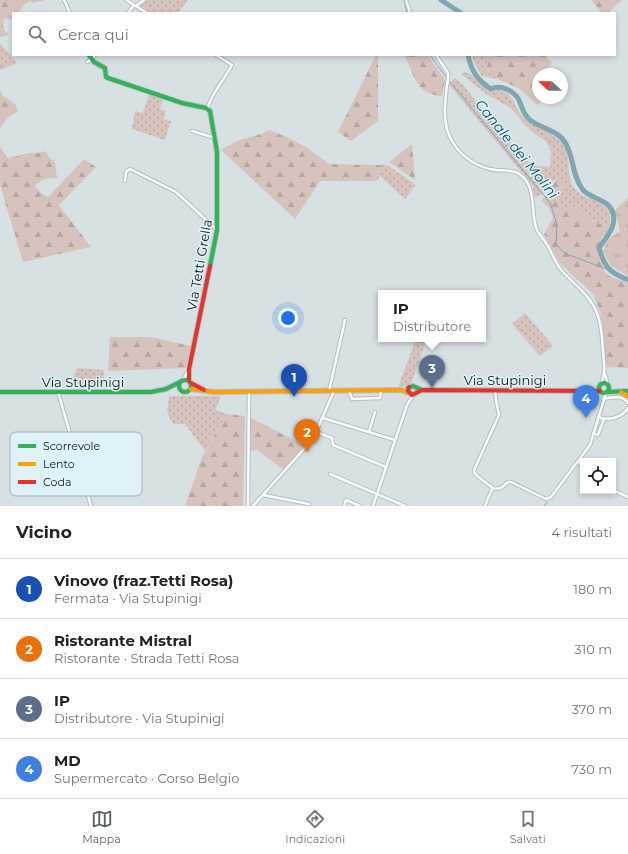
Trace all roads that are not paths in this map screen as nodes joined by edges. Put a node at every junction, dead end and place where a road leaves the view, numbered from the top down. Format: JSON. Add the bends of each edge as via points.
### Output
{"nodes":[{"id":1,"x":64,"y":0,"type":"edge"},
{"id":2,"x":126,"y":0,"type":"edge"},
{"id":3,"x":144,"y":0,"type":"edge"},
{"id":4,"x":406,"y":0,"type":"edge"},
{"id":5,"x":135,"y":6,"type":"junction"},
{"id":6,"x":70,"y":12,"type":"edge"},
{"id":7,"x":129,"y":12,"type":"edge"},
{"id":8,"x":145,"y":12,"type":"edge"},
{"id":9,"x":410,"y":12,"type":"edge"},
{"id":10,"x":92,"y":56,"type":"edge"},
{"id":11,"x":218,"y":56,"type":"edge"},
{"id":12,"x":437,"y":56,"type":"edge"},
{"id":13,"x":87,"y":62,"type":"dead end"},
{"id":14,"x":208,"y":108,"type":"junction"},
{"id":15,"x":192,"y":131,"type":"dead end"},
{"id":16,"x":216,"y":138,"type":"junction"},
{"id":17,"x":125,"y":181,"type":"dead end"},
{"id":18,"x":217,"y":230,"type":"junction"},
{"id":19,"x":345,"y":320,"type":"dead end"},
{"id":20,"x":189,"y":369,"type":"junction"},
{"id":21,"x":604,"y":374,"type":"junction"},
{"id":22,"x":182,"y":381,"type":"junction"},
{"id":23,"x":190,"y":382,"type":"junction"},
{"id":24,"x":601,"y":385,"type":"junction"},
{"id":25,"x":608,"y":386,"type":"junction"},
{"id":26,"x":409,"y":387,"type":"junction"},
{"id":27,"x":415,"y":387,"type":"junction"},
{"id":28,"x":166,"y":389,"type":"junction"},
{"id":29,"x":191,"y":389,"type":"junction"},
{"id":30,"x":181,"y":390,"type":"junction"},
{"id":31,"x":401,"y":390,"type":"junction"},
{"id":32,"x":422,"y":390,"type":"junction"},
{"id":33,"x":495,"y":390,"type":"junction"},
{"id":34,"x":588,"y":390,"type":"junction"},
{"id":35,"x":628,"y":390,"type":"edge"},
{"id":36,"x":209,"y":391,"type":"junction"},
{"id":37,"x":249,"y":391,"type":"junction"},
{"id":38,"x":332,"y":391,"type":"junction"},
{"id":39,"x":349,"y":391,"type":"junction"},
{"id":40,"x":381,"y":391,"type":"junction"},
{"id":41,"x":620,"y":391,"type":"junction"},
{"id":42,"x":0,"y":392,"type":"edge"},
{"id":43,"x":58,"y":392,"type":"junction"},
{"id":44,"x":604,"y":392,"type":"junction"},
{"id":45,"x":412,"y":393,"type":"junction"},
{"id":46,"x":628,"y":396,"type":"edge"},
{"id":47,"x":603,"y":399,"type":"junction"},
{"id":48,"x":628,"y":403,"type":"edge"},
{"id":49,"x":628,"y":408,"type":"edge"},
{"id":50,"x":375,"y":412,"type":"dead end"},
{"id":51,"x":598,"y":417,"type":"junction"},
{"id":52,"x":323,"y":418,"type":"junction"},
{"id":53,"x":604,"y":419,"type":"junction"},
{"id":54,"x":70,"y":432,"type":"edge"},
{"id":55,"x":316,"y":432,"type":"junction"},
{"id":56,"x":369,"y":432,"type":"junction"},
{"id":57,"x":593,"y":433,"type":"junction"},
{"id":58,"x":395,"y":440,"type":"junction"},
{"id":59,"x":578,"y":461,"type":"junction"},
{"id":60,"x":580,"y":464,"type":"edge"},
{"id":61,"x":386,"y":467,"type":"junction"},
{"id":62,"x":330,"y":474,"type":"dead end"},
{"id":63,"x":493,"y":488,"type":"junction"},
{"id":64,"x":616,"y":491,"type":"edge"},
{"id":65,"x":377,"y":494,"type":"junction"},
{"id":66,"x":263,"y":495,"type":"junction"},
{"id":67,"x":88,"y":496,"type":"edge"},
{"id":68,"x":628,"y":497,"type":"edge"},
{"id":69,"x":309,"y":504,"type":"dead end"},
{"id":70,"x":91,"y":506,"type":"edge"},
{"id":71,"x":248,"y":506,"type":"edge"},
{"id":72,"x":253,"y":506,"type":"edge"},
{"id":73,"x":344,"y":506,"type":"edge"},
{"id":74,"x":360,"y":506,"type":"edge"},
{"id":75,"x":373,"y":506,"type":"edge"},
{"id":76,"x":405,"y":506,"type":"edge"},
{"id":77,"x":485,"y":506,"type":"edge"}],
"edges":[{"from":1,"to":6,"type":"street"},
{"from":2,"to":5,"type":"street"},
{"from":3,"to":5,"type":"street"},
{"from":4,"to":9,"type":"street"},
{"from":5,"to":7,"type":"street"},
{"from":5,"to":8,"type":"street"},
{"from":10,"to":13,"type":"street"},
{"from":10,"to":14,"type":"street","via":[[94,62],[104,67],[108,78],[182,103]]},
{"from":11,"to":14,"type":"street","via":[[232,65]]},
{"from":12,"to":21,"type":"street","via":[[448,73],[445,100],[449,136],[459,151],[471,161],[488,168],[513,171],[528,183],[538,231],[558,266],[589,299],[600,322]]},
{"from":14,"to":16,"type":"street","name":"Via Tetti Grella"},
{"from":15,"to":16,"type":"street"},
{"from":16,"to":18,"type":"street","name":"Via Tetti Grella"},
{"from":17,"to":18,"type":"street","via":[[126,172],[130,169],[176,192]]},
{"from":18,"to":20,"type":"street","name":"Via Tetti Grella"},
{"from":19,"to":38,"type":"street"},
{"from":20,"to":22,"type":"street","name":"Via Tetti Grella"},
{"from":20,"to":23,"type":"street","name":"Via Tetti Grella"},
{"from":21,"to":24,"type":"street"},
{"from":21,"to":25,"type":"street"},
{"from":22,"to":23,"type":"street","name":"Via Stupinigi"},
{"from":22,"to":28,"type":"street","name":"Via Stupinigi"},
{"from":22,"to":30,"type":"street","via":[[179,386]]},
{"from":23,"to":29,"type":"street"},
{"from":23,"to":36,"type":"street","name":"Via Stupinigi"},
{"from":24,"to":25,"type":"street","via":[[604,383]]},
{"from":24,"to":34,"type":"street","name":"Via Stupinigi"},
{"from":24,"to":44,"type":"street"},
{"from":25,"to":35,"type":"street"},
{"from":25,"to":44,"type":"street"},
{"from":26,"to":27,"type":"street"},
{"from":26,"to":31,"type":"street","name":"Via Stupinigi"},
{"from":26,"to":45,"type":"street"},
{"from":27,"to":32,"type":"street","name":"Via Stupinigi"},
{"from":27,"to":45,"type":"street"},
{"from":28,"to":30,"type":"street","name":"Via Stupinigi"},
{"from":28,"to":43,"type":"street","name":"Via Stupinigi","via":[[151,392]]},
{"from":29,"to":30,"type":"street","name":"Via Stupinigi","via":[[187,392]]},
{"from":29,"to":36,"type":"street","name":"Via Stupinigi"},
{"from":31,"to":40,"type":"street","name":"Via Stupinigi"},
{"from":31,"to":45,"type":"street","name":"Via Stupinigi"},
{"from":32,"to":33,"type":"street","name":"Via Stupinigi"},
{"from":32,"to":45,"type":"street","name":"Via Stupinigi"},
{"from":33,"to":34,"type":"street","name":"Via Stupinigi"},
{"from":33,"to":63,"type":"street","via":[[499,415],[474,472]]},
{"from":34,"to":44,"type":"street","name":"Via Stupinigi"},
{"from":35,"to":41,"type":"street","name":"Via Stupinigi"},
{"from":36,"to":37,"type":"street","name":"Via Stupinigi"},
{"from":37,"to":38,"type":"street","name":"Via Stupinigi"},
{"from":37,"to":71,"type":"street"},
{"from":38,"to":39,"type":"street","name":"Via Stupinigi"},
{"from":38,"to":52,"type":"street"},
{"from":39,"to":40,"type":"street","name":"Via Stupinigi"},
{"from":39,"to":40,"type":"street","name":"Via Stupinigi","via":[[352,399],[380,398]]},
{"from":41,"to":44,"type":"street","name":"Via Stupinigi"},
{"from":41,"to":46,"type":"street"},
{"from":42,"to":43,"type":"street","name":"Via Stupinigi"},
{"from":43,"to":54,"type":"street"},
{"from":44,"to":47,"type":"street"},
{"from":45,"to":58,"type":"street"},
{"from":47,"to":48,"type":"street","via":[[623,398]]},
{"from":47,"to":51,"type":"street"},
{"from":49,"to":53,"type":"street","via":[[621,416]]},
{"from":50,"to":56,"type":"street"},
{"from":51,"to":53,"type":"street"},
{"from":51,"to":57,"type":"street"},
{"from":52,"to":55,"type":"street"},
{"from":52,"to":56,"type":"street"},
{"from":53,"to":57,"type":"street","via":[[598,435]]},
{"from":55,"to":61,"type":"street","via":[[332,438],[333,445]]},
{"from":55,"to":66,"type":"street"},
{"from":56,"to":58,"type":"street"},
{"from":57,"to":59,"type":"street","via":[[590,445]]},
{"from":58,"to":61,"type":"street"},
{"from":59,"to":60,"type":"street"},
{"from":59,"to":63,"type":"street","via":[[551,497],[546,499],[509,482],[501,488]]},
{"from":61,"to":65,"type":"street"},
{"from":62,"to":65,"type":"street"},
{"from":63,"to":77,"type":"street"},
{"from":64,"to":68,"type":"street"},
{"from":65,"to":75,"type":"street"},
{"from":65,"to":76,"type":"street"},
{"from":66,"to":69,"type":"street"},
{"from":66,"to":72,"type":"street"},
{"from":67,"to":70,"type":"street"},
{"from":73,"to":74,"type":"street","via":[[346,500]]}]}
